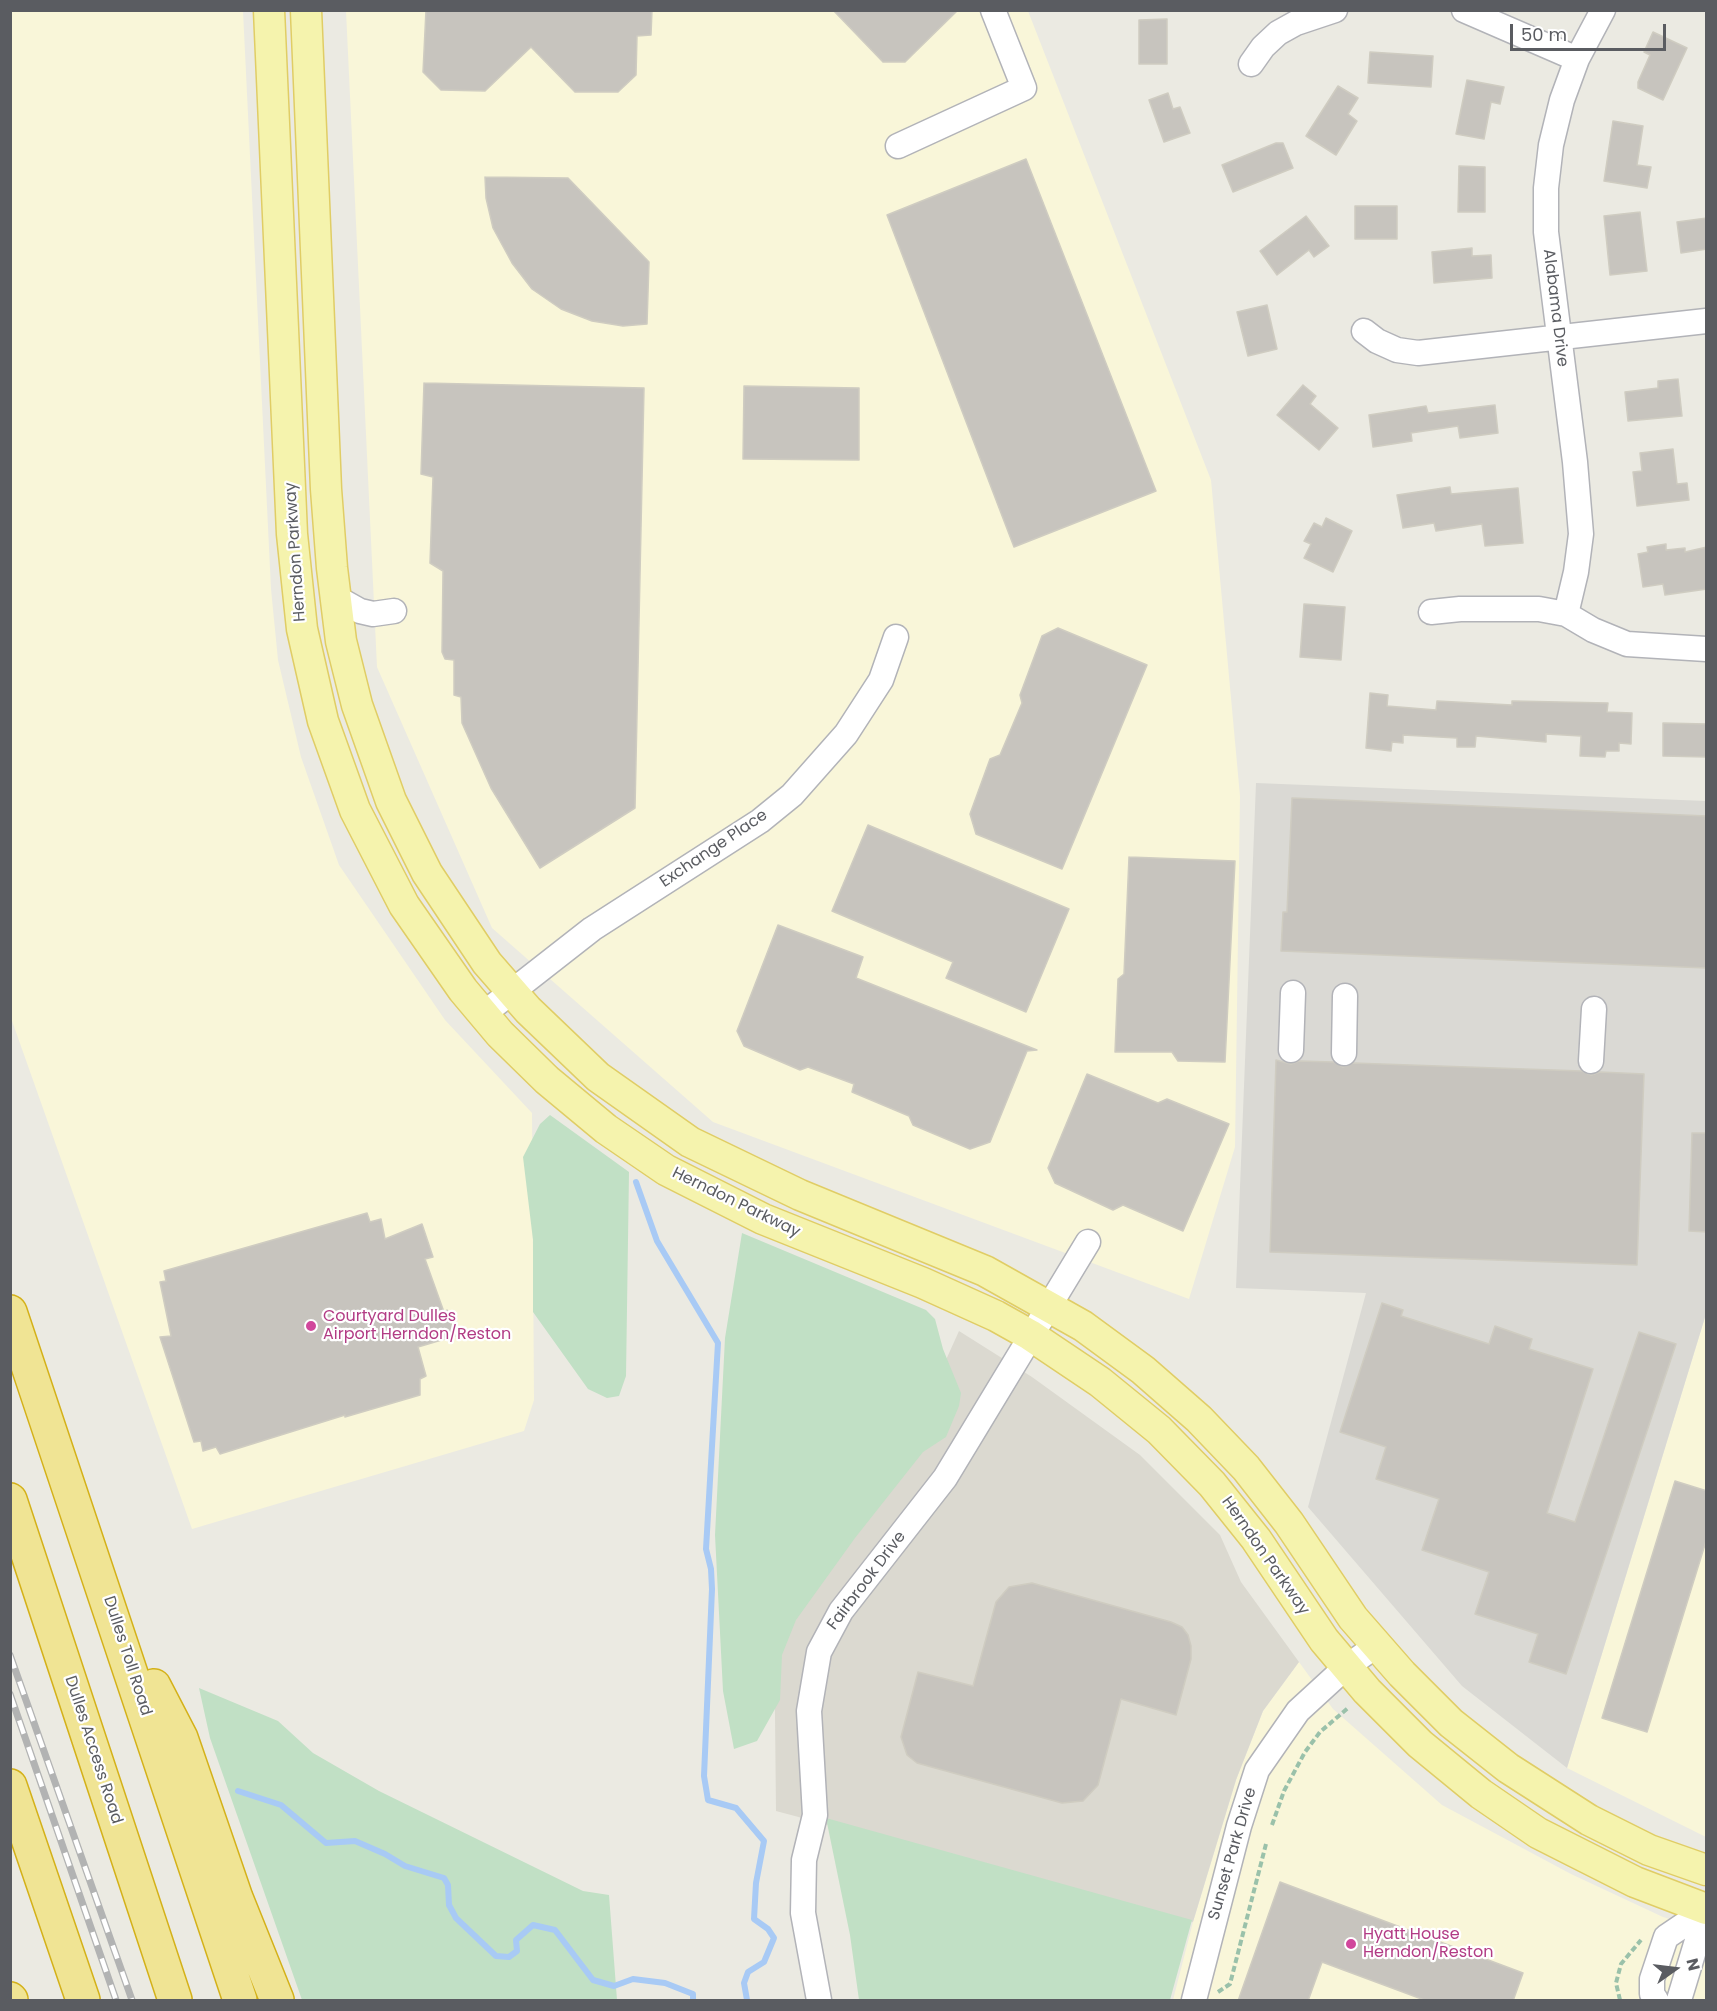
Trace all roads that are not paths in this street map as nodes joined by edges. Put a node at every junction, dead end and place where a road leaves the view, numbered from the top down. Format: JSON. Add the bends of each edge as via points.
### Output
{"nodes":[{"id":1,"x":269,"y":10,"type":"edge"},
{"id":2,"x":306,"y":10,"type":"edge"},
{"id":3,"x":993,"y":10,"type":"edge"},
{"id":4,"x":1335,"y":10,"type":"edge"},
{"id":5,"x":1464,"y":10,"type":"edge"},
{"id":6,"x":1603,"y":10,"type":"edge"},
{"id":7,"x":1577,"y":59,"type":"junction"},
{"id":8,"x":1251,"y":64,"type":"dead end"},
{"id":9,"x":898,"y":146,"type":"dead end"},
{"id":10,"x":282,"y":308,"type":"junction"},
{"id":11,"x":319,"y":308,"type":"junction"},
{"id":12,"x":1707,"y":321,"type":"edge"},
{"id":13,"x":1364,"y":331,"type":"dead end"},
{"id":14,"x":1558,"y":338,"type":"junction"},
{"id":15,"x":335,"y":597,"type":"junction"},
{"id":16,"x":394,"y":611,"type":"dead end"},
{"id":17,"x":1431,"y":612,"type":"dead end"},
{"id":18,"x":1566,"y":614,"type":"junction"},
{"id":19,"x":896,"y":637,"type":"dead end"},
{"id":20,"x":1707,"y":649,"type":"edge"},
{"id":21,"x":510,"y":991,"type":"junction"},
{"id":22,"x":1293,"y":993,"type":"dead end"},
{"id":23,"x":1345,"y":996,"type":"dead end"},
{"id":24,"x":1594,"y":1009,"type":"dead end"},
{"id":25,"x":482,"y":1015,"type":"junction"},
{"id":26,"x":1291,"y":1050,"type":"dead end"},
{"id":27,"x":1344,"y":1053,"type":"dead end"},
{"id":28,"x":1592,"y":1061,"type":"dead end"},
{"id":29,"x":1088,"y":1242,"type":"dead end"},
{"id":30,"x":1048,"y":1304,"type":"junction"},
{"id":31,"x":10,"y":1312,"type":"edge"},
{"id":32,"x":1030,"y":1335,"type":"junction"},
{"id":33,"x":10,"y":1500,"type":"edge"},
{"id":34,"x":108,"y":1599,"type":"junction"},
{"id":35,"x":1376,"y":1646,"type":"junction"},
{"id":36,"x":1346,"y":1667,"type":"junction"},
{"id":37,"x":10,"y":1786,"type":"edge"},
{"id":38,"x":1707,"y":1870,"type":"edge"},
{"id":39,"x":1707,"y":1910,"type":"edge"},
{"id":40,"x":1681,"y":1996,"type":"edge"},
{"id":41,"x":1203,"y":1998,"type":"edge"},
{"id":42,"x":83,"y":2001,"type":"edge"},
{"id":43,"x":175,"y":2001,"type":"edge"},
{"id":44,"x":240,"y":2001,"type":"edge"},
{"id":45,"x":277,"y":2001,"type":"edge"},
{"id":46,"x":819,"y":2001,"type":"edge"},
{"id":47,"x":1656,"y":2001,"type":"edge"}],
"edges":[{"from":1,"to":10,"type":"main road","name":"Herndon Parkway"},
{"from":2,"to":11,"type":"main road","name":"Herndon Parkway"},
{"from":3,"to":9,"type":"street","via":[[1024,88]]},
{"from":4,"to":8,"type":"street","via":[[1278,33]]},
{"from":5,"to":7,"type":"street"},
{"from":6,"to":7,"type":"street","name":"Alabama Drive"},
{"from":7,"to":14,"type":"street","name":"Alabama Drive","via":[[1554,133],[1546,188],[1546,232]]},
{"from":10,"to":11,"type":"main road"},
{"from":10,"to":25,"type":"main road","name":"Herndon Parkway","via":[[294,566],[302,629],[323,721],[355,810],[387,875],[423,936]]},
{"from":11,"to":15,"type":"main road","name":"Herndon Parkway"},
{"from":12,"to":14,"type":"street"},
{"from":13,"to":14,"type":"street","via":[[1397,350],[1418,353]]},
{"from":14,"to":18,"type":"street","name":"Alabama Drive","via":[[1581,534]]},
{"from":15,"to":16,"type":"street","via":[[360,611]]},
{"from":15,"to":21,"type":"main road","name":"Herndon Parkway","via":[[357,705],[391,801],[433,883],[464,932]]},
{"from":17,"to":18,"type":"street","via":[[1539,609]]},
{"from":18,"to":20,"type":"street","via":[[1628,644]]},
{"from":19,"to":21,"type":"street","name":"Exchange Place","via":[[881,680],[846,734],[792,795],[760,821],[592,929]]},
{"from":21,"to":25,"type":"street","name":"Exchange Place"},
{"from":21,"to":30,"type":"main road","name":"Herndon Parkway","via":[[598,1077],[690,1142],[800,1195],[967,1263]]},
{"from":22,"to":26,"type":"street"},
{"from":23,"to":27,"type":"street"},
{"from":24,"to":28,"type":"street"},
{"from":25,"to":32,"type":"main road","name":"Herndon Parkway","via":[[573,1104],[666,1170],[763,1219],[923,1283]]},
{"from":29,"to":30,"type":"street","name":"Fairbrook Drive"},
{"from":30,"to":32,"type":"street","name":"Fairbrook Drive"},
{"from":30,"to":35,"type":"main road","name":"Herndon Parkway","via":[[1143,1370],[1223,1442],[1275,1504],[1336,1595]]},
{"from":31,"to":34,"type":"highway","name":"Dulles Toll Road"},
{"from":32,"to":36,"type":"main road","name":"Herndon Parkway","via":[[1116,1394],[1188,1457],[1235,1512]]},
{"from":32,"to":46,"type":"street","name":"Fairbrook Drive","via":[[945,1478],[825,1638],[813,1672],[809,1742],[815,1815],[804,1860],[803,1913]]},
{"from":33,"to":43,"type":"highway","name":"Dulles Access Road"},
{"from":34,"to":44,"type":"highway","name":"Dulles Toll Road"},
{"from":34,"to":45,"type":"highway","via":[[181,1738],[236,1898]]},
{"from":35,"to":36,"type":"street","name":"Sunset Park Drive"},
{"from":35,"to":38,"type":"main road","name":"Herndon Parkway","via":[[1451,1723],[1536,1788],[1648,1850]]},
{"from":36,"to":39,"type":"main road","name":"Herndon Parkway","via":[[1420,1744],[1510,1815],[1601,1866]]},
{"from":36,"to":41,"type":"street","name":"Sunset Park Drive","via":[[1298,1711],[1257,1770],[1239,1826]]},
{"from":37,"to":42,"type":"highway"},
{"from":39,"to":40,"type":"street"},
{"from":39,"to":47,"type":"street","via":[[1666,1937],[1652,1979]]}]}
